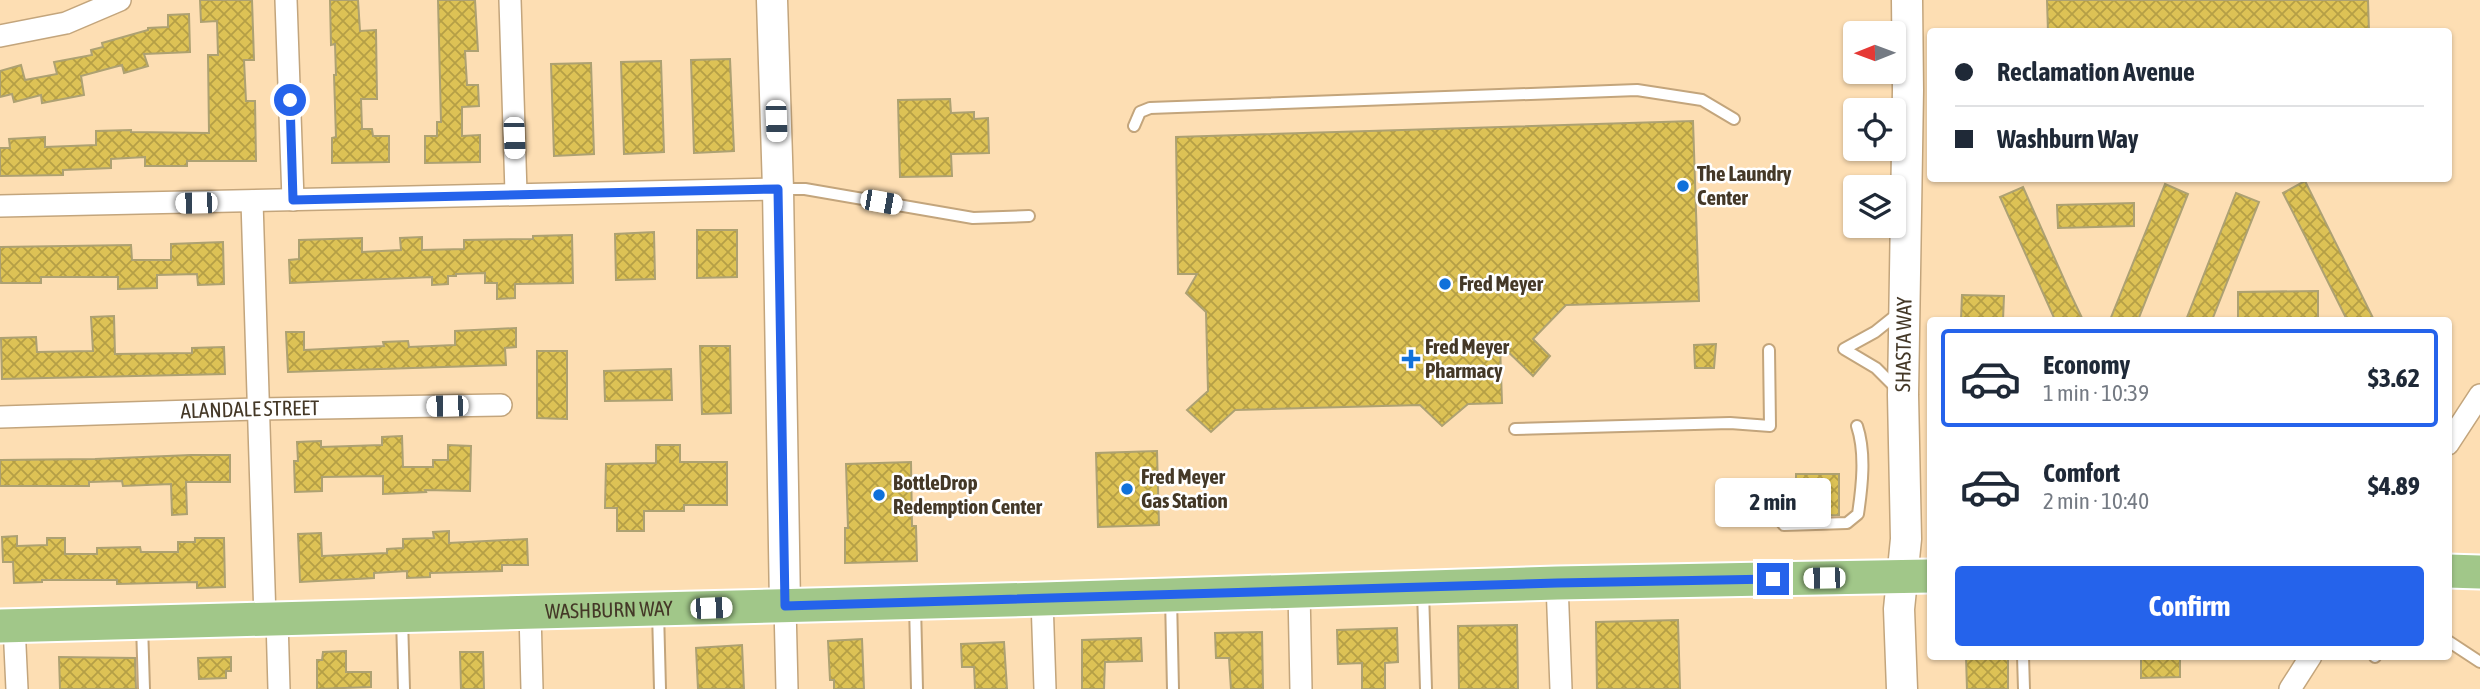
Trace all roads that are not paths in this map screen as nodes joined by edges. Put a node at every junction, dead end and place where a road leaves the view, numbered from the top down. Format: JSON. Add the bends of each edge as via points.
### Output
{"nodes":[{"id":1,"x":120,"y":0,"type":"edge"},
{"id":2,"x":286,"y":0,"type":"edge"},
{"id":3,"x":510,"y":0,"type":"edge"},
{"id":4,"x":772,"y":0,"type":"edge"},
{"id":5,"x":1907,"y":0,"type":"edge"},
{"id":6,"x":0,"y":36,"type":"edge"},
{"id":7,"x":1734,"y":119,"type":"dead end"},
{"id":8,"x":1134,"y":126,"type":"dead end"},
{"id":9,"x":778,"y":189,"type":"junction"},
{"id":10,"x":516,"y":193,"type":"junction"},
{"id":11,"x":293,"y":200,"type":"junction"},
{"id":12,"x":252,"y":201,"type":"junction"},
{"id":13,"x":0,"y":206,"type":"edge"},
{"id":14,"x":1029,"y":216,"type":"dead end"},
{"id":15,"x":1905,"y":308,"type":"junction"},
{"id":16,"x":1769,"y":351,"type":"dead end"},
{"id":17,"x":1903,"y":395,"type":"junction"},
{"id":18,"x":2480,"y":395,"type":"edge"},
{"id":19,"x":501,"y":405,"type":"dead end"},
{"id":20,"x":259,"y":408,"type":"junction"},
{"id":21,"x":0,"y":416,"type":"edge"},
{"id":22,"x":1857,"y":426,"type":"dead end"},
{"id":23,"x":1516,"y":429,"type":"dead end"},
{"id":24,"x":2452,"y":438,"type":"edge"},
{"id":25,"x":1772,"y":501,"type":"dead end"},
{"id":26,"x":2452,"y":571,"type":"edge"},
{"id":27,"x":2480,"y":572,"type":"edge"},
{"id":28,"x":1917,"y":576,"type":"edge"},
{"id":29,"x":1557,"y":583,"type":"junction"},
{"id":30,"x":1423,"y":588,"type":"junction"},
{"id":31,"x":1299,"y":590,"type":"junction"},
{"id":32,"x":1170,"y":595,"type":"junction"},
{"id":33,"x":1042,"y":599,"type":"junction"},
{"id":34,"x":915,"y":603,"type":"junction"},
{"id":35,"x":785,"y":606,"type":"junction"},
{"id":36,"x":658,"y":609,"type":"junction"},
{"id":37,"x":530,"y":612,"type":"junction"},
{"id":38,"x":402,"y":616,"type":"junction"},
{"id":39,"x":271,"y":619,"type":"junction"},
{"id":40,"x":142,"y":622,"type":"junction"},
{"id":41,"x":7,"y":626,"type":"edge"},
{"id":42,"x":2452,"y":644,"type":"edge"},
{"id":43,"x":2023,"y":660,"type":"edge"},
{"id":44,"x":2308,"y":660,"type":"edge"},
{"id":45,"x":2480,"y":662,"type":"edge"},
{"id":46,"x":17,"y":689,"type":"edge"},
{"id":47,"x":144,"y":689,"type":"edge"},
{"id":48,"x":279,"y":689,"type":"edge"},
{"id":49,"x":404,"y":689,"type":"edge"},
{"id":50,"x":532,"y":689,"type":"edge"},
{"id":51,"x":660,"y":689,"type":"edge"},
{"id":52,"x":788,"y":689,"type":"edge"},
{"id":53,"x":917,"y":689,"type":"edge"},
{"id":54,"x":1045,"y":689,"type":"edge"},
{"id":55,"x":1173,"y":689,"type":"edge"},
{"id":56,"x":1301,"y":689,"type":"edge"},
{"id":57,"x":1426,"y":689,"type":"edge"},
{"id":58,"x":1560,"y":689,"type":"edge"},
{"id":59,"x":1902,"y":689,"type":"edge"},
{"id":60,"x":2024,"y":689,"type":"edge"},
{"id":61,"x":2290,"y":689,"type":"edge"}],
"edges":[{"from":1,"to":6,"type":"street","via":[[66,23]]},
{"from":2,"to":11,"type":"street"},
{"from":3,"to":10,"type":"street"},
{"from":4,"to":9,"type":"main road"},
{"from":5,"to":15,"type":"main road","name":"SHASTA WAY"},
{"from":7,"to":8,"type":"lane","via":[[1702,100],[1637,90],[1150,108],[1140,112]]},
{"from":9,"to":10,"type":"street"},
{"from":9,"to":14,"type":"lane","via":[[805,188],[973,218]]},
{"from":9,"to":35,"type":"main road"},
{"from":10,"to":11,"type":"street"},
{"from":11,"to":12,"type":"street"},
{"from":12,"to":13,"type":"street"},
{"from":12,"to":20,"type":"street"},
{"from":15,"to":17,"type":"main road","name":"SHASTA WAY"},
{"from":15,"to":17,"type":"lane","via":[[1844,349],[1876,368]]},
{"from":16,"to":23,"type":"lane","via":[[1770,426]]},
{"from":17,"to":28,"type":"main road","name":"SHASTA WAY","via":[[1906,539]]},
{"from":18,"to":24,"type":"street"},
{"from":19,"to":20,"type":"street","name":"ALANDALE STREET"},
{"from":20,"to":21,"type":"street","name":"ALANDALE STREET"},
{"from":20,"to":39,"type":"street"},
{"from":22,"to":25,"type":"lane","via":[[1861,439],[1858,514],[1847,523],[1784,525]]},
{"from":26,"to":27,"type":"main road"},
{"from":28,"to":29,"type":"main road","name":"WASHBURN WAY"},
{"from":28,"to":59,"type":"main road","name":"SHASTA WAY","via":[[1899,609]]},
{"from":29,"to":30,"type":"main road","name":"WASHBURN WAY"},
{"from":29,"to":58,"type":"street"},
{"from":30,"to":31,"type":"main road","name":"WASHBURN WAY"},
{"from":30,"to":57,"type":"lane"},
{"from":31,"to":32,"type":"main road","name":"WASHBURN WAY"},
{"from":31,"to":56,"type":"street"},
{"from":32,"to":33,"type":"main road","name":"WASHBURN WAY"},
{"from":32,"to":55,"type":"lane"},
{"from":33,"to":34,"type":"main road","name":"WASHBURN WAY"},
{"from":33,"to":54,"type":"street"},
{"from":34,"to":35,"type":"main road","name":"WASHBURN WAY"},
{"from":34,"to":53,"type":"lane"},
{"from":35,"to":36,"type":"main road","name":"WASHBURN WAY"},
{"from":35,"to":52,"type":"street"},
{"from":36,"to":37,"type":"main road","name":"WASHBURN WAY"},
{"from":36,"to":51,"type":"lane"},
{"from":37,"to":38,"type":"main road","name":"WASHBURN WAY"},
{"from":37,"to":50,"type":"street"},
{"from":38,"to":39,"type":"main road","name":"WASHBURN WAY"},
{"from":38,"to":49,"type":"lane"},
{"from":39,"to":40,"type":"main road","name":"WASHBURN WAY"},
{"from":39,"to":48,"type":"street"},
{"from":40,"to":41,"type":"main road","name":"WASHBURN WAY"},
{"from":40,"to":47,"type":"lane"},
{"from":41,"to":46,"type":"street"},
{"from":42,"to":45,"type":"lane"},
{"from":43,"to":60,"type":"lane"},
{"from":44,"to":61,"type":"street"}]}
